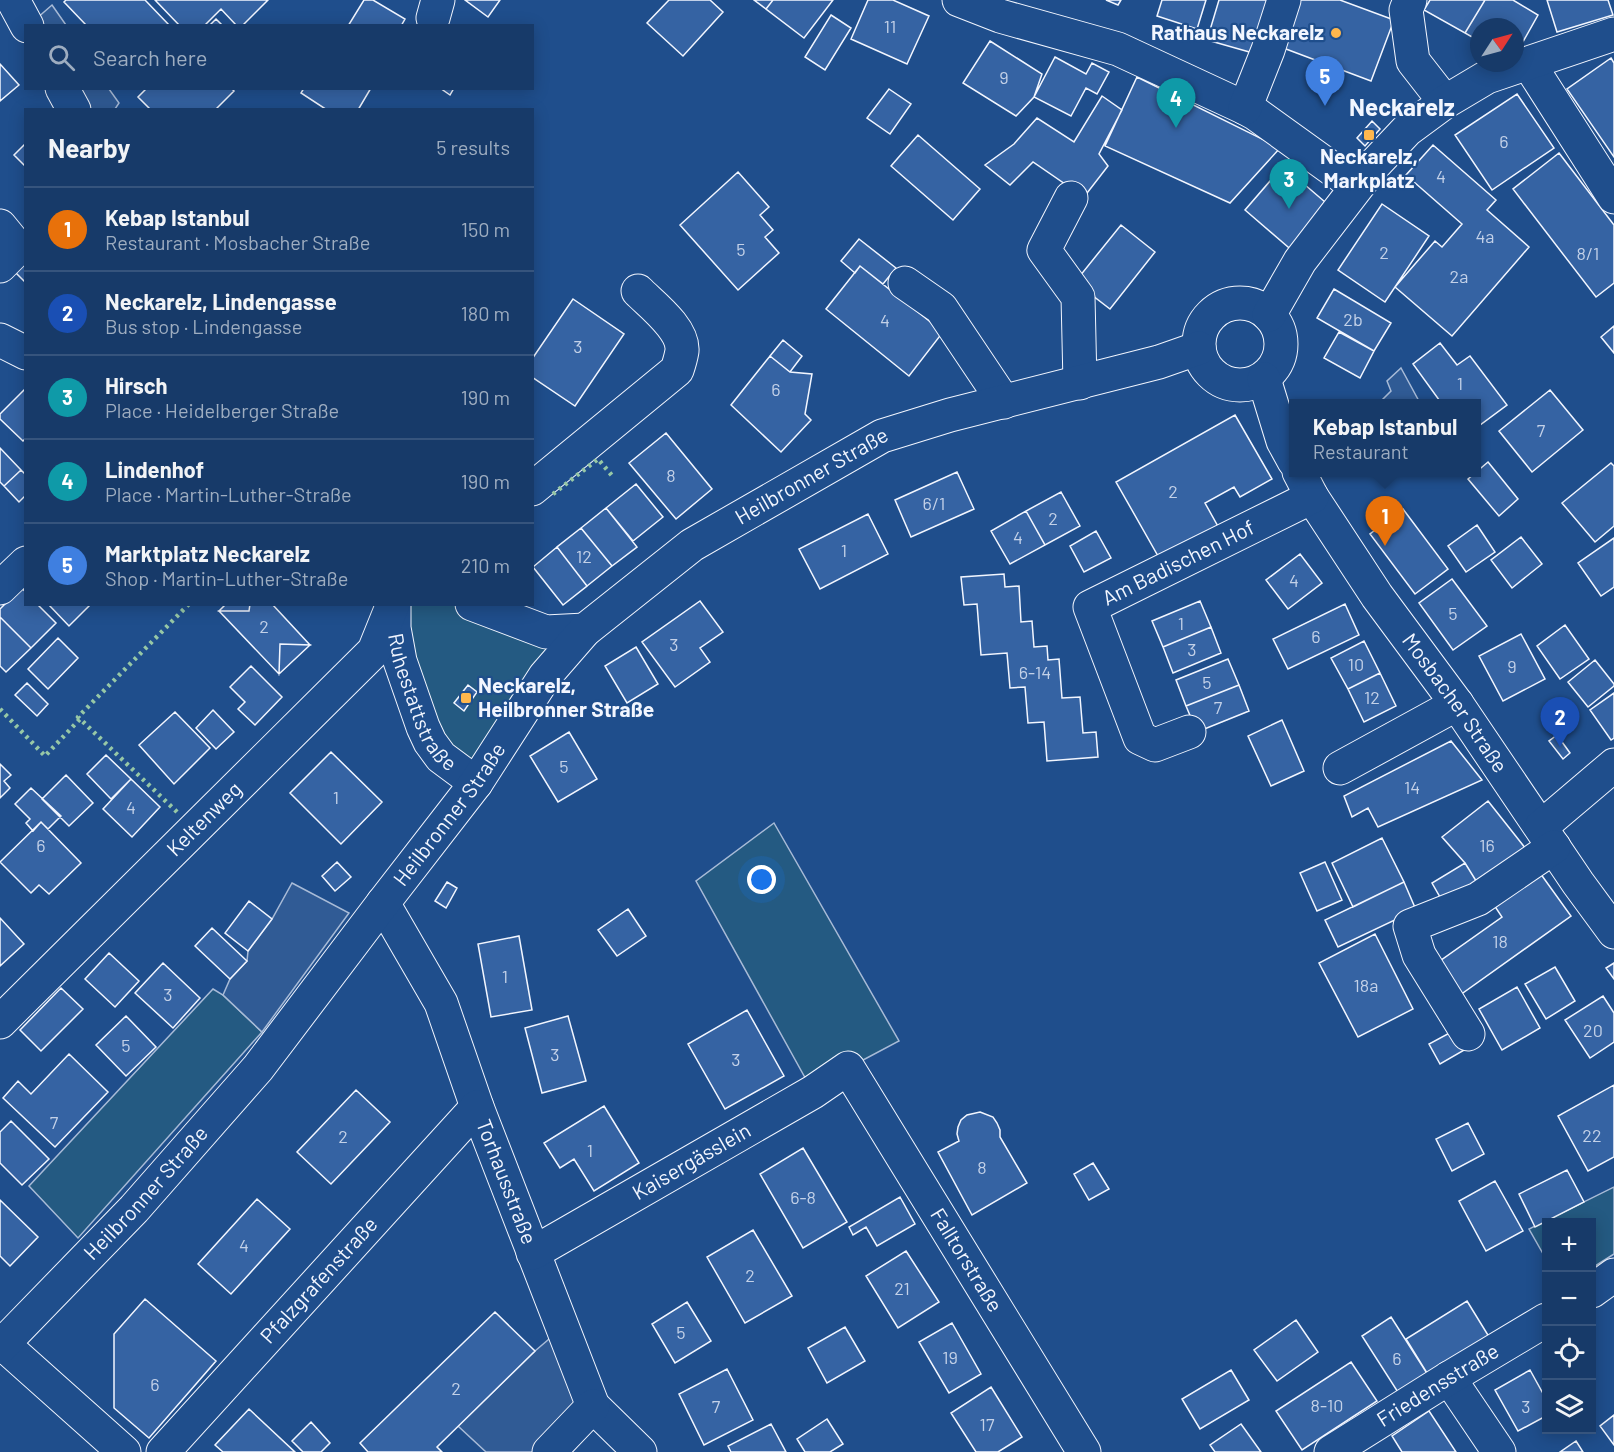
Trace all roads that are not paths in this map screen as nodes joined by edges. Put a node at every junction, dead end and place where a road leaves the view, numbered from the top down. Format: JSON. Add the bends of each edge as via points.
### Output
{"nodes":[{"id":1,"x":13,"y":0,"type":"edge"},
{"id":2,"x":959,"y":0,"type":"edge"},
{"id":3,"x":1284,"y":0,"type":"edge"},
{"id":4,"x":1410,"y":0,"type":"edge"},
{"id":5,"x":1004,"y":8,"type":"edge"},
{"id":6,"x":26,"y":24,"type":"edge"},
{"id":7,"x":1614,"y":34,"type":"edge"},
{"id":8,"x":1529,"y":64,"type":"junction"},
{"id":9,"x":63,"y":90,"type":"edge"},
{"id":10,"x":1445,"y":102,"type":"junction"},
{"id":11,"x":73,"y":108,"type":"edge"},
{"id":12,"x":1245,"y":108,"type":"junction"},
{"id":13,"x":1356,"y":186,"type":"junction"},
{"id":14,"x":1614,"y":197,"type":"edge"},
{"id":15,"x":1071,"y":198,"type":"dead end"},
{"id":16,"x":0,"y":226,"type":"edge"},
{"id":17,"x":0,"y":266,"type":"edge"},
{"id":18,"x":905,"y":283,"type":"dead end"},
{"id":19,"x":638,"y":291,"type":"dead end"},
{"id":20,"x":1269,"y":315,"type":"junction"},
{"id":21,"x":0,"y":340,"type":"edge"},
{"id":22,"x":1199,"y":348,"type":"junction"},
{"id":23,"x":24,"y":351,"type":"edge"},
{"id":24,"x":1264,"y":379,"type":"junction"},
{"id":25,"x":1080,"y":382,"type":"junction"},
{"id":26,"x":1004,"y":402,"type":"junction"},
{"id":27,"x":1289,"y":450,"type":"edge"},
{"id":28,"x":1308,"y":478,"type":"edge"},
{"id":29,"x":534,"y":487,"type":"edge"},
{"id":30,"x":24,"y":565,"type":"edge"},
{"id":31,"x":0,"y":588,"type":"edge"},
{"id":32,"x":392,"y":606,"type":"edge"},
{"id":33,"x":393,"y":606,"type":"edge"},
{"id":34,"x":477,"y":606,"type":"edge"},
{"id":35,"x":585,"y":630,"type":"junction"},
{"id":36,"x":1456,"y":704,"type":"junction"},
{"id":37,"x":1189,"y":732,"type":"dead end"},
{"id":38,"x":1614,"y":765,"type":"edge"},
{"id":39,"x":1340,"y":768,"type":"dead end"},
{"id":40,"x":476,"y":783,"type":"junction"},
{"id":41,"x":1547,"y":837,"type":"junction"},
{"id":42,"x":383,"y":903,"type":"junction"},
{"id":43,"x":1614,"y":932,"type":"edge"},
{"id":44,"x":0,"y":1022,"type":"edge"},
{"id":45,"x":1468,"y":1034,"type":"dead end"},
{"id":46,"x":848,"y":1068,"type":"joint"},
{"id":47,"x":477,"y":1107,"type":"junction"},
{"id":48,"x":533,"y":1253,"type":"junction"},
{"id":49,"x":1614,"y":1275,"type":"edge"},
{"id":50,"x":1596,"y":1288,"type":"edge"},
{"id":51,"x":1542,"y":1322,"type":"edge"},
{"id":52,"x":2,"y":1345,"type":"edge"},
{"id":53,"x":1449,"y":1378,"type":"junction"},
{"id":54,"x":593,"y":1406,"type":"junction"},
{"id":55,"x":628,"y":1446,"type":"edge"},
{"id":56,"x":124,"y":1452,"type":"edge"},
{"id":57,"x":163,"y":1452,"type":"edge"},
{"id":58,"x":549,"y":1452,"type":"edge"},
{"id":59,"x":1084,"y":1452,"type":"edge"},
{"id":60,"x":1332,"y":1452,"type":"edge"},
{"id":61,"x":1499,"y":1452,"type":"edge"}],
"edges":[{"from":1,"to":6,"type":"street"},
{"from":2,"to":5,"type":"street"},
{"from":3,"to":12,"type":"street"},
{"from":4,"to":10,"type":"street","via":[[1406,10],[1413,61]]},
{"from":5,"to":12,"type":"street","via":[[1118,49]]},
{"from":7,"to":8,"type":"street"},
{"from":8,"to":10,"type":"street","via":[[1487,77]]},
{"from":8,"to":14,"type":"street"},
{"from":9,"to":11,"type":"street"},
{"from":10,"to":13,"type":"street","via":[[1407,130]]},
{"from":12,"to":13,"type":"street"},
{"from":13,"to":20,"type":"street","via":[[1300,261]]},
{"from":15,"to":25,"type":"street","via":[[1044,250],[1078,297]]},
{"from":16,"to":17,"type":"street","via":[[18,248]]},
{"from":18,"to":26,"type":"street","via":[[941,308]]},
{"from":19,"to":29,"type":"street","via":[[680,338],[682,349],[677,370]]},
{"from":20,"to":22,"type":"street","via":[[1251,304],[1234,303],[1220,308],[1203,327]]},
{"from":20,"to":24,"type":"street","via":[[1277,324],[1282,349],[1277,364]]},
{"from":21,"to":23,"type":"street"},
{"from":22,"to":24,"type":"street","via":[[1212,376],[1223,383],[1237,386]]},
{"from":22,"to":25,"type":"street","name":"Heilbronner Straße"},
{"from":24,"to":27,"type":"street","name":"Mosbacher Straße"},
{"from":25,"to":26,"type":"street","name":"Heilbronner Straße"},
{"from":26,"to":35,"type":"street","name":"Heilbronner Straße","via":[[882,436],[692,545]]},
{"from":28,"to":36,"type":"street","name":"Mosbacher Straße","via":[[1377,596]]},
{"from":28,"to":37,"type":"street","name":"Am Badischen Hof","via":[[1090,607],[1140,738],[1155,745]]},
{"from":30,"to":31,"type":"street"},
{"from":32,"to":44,"type":"street","name":"Keltenweg","via":[[374,651]]},
{"from":33,"to":40,"type":"street","name":"Ruhestattstraße","via":[[400,661],[430,742],[441,757]]},
{"from":34,"to":35,"type":"street","via":[[546,632]]},
{"from":35,"to":40,"type":"street","name":"Heilbronner Straße","via":[[545,676]]},
{"from":36,"to":39,"type":"street"},
{"from":36,"to":41,"type":"street","name":"Mosbacher Straße"},
{"from":38,"to":41,"type":"street"},
{"from":40,"to":42,"type":"street","name":"Heilbronner Straße"},
{"from":41,"to":43,"type":"street","name":"Mosbacher Straße"},
{"from":41,"to":45,"type":"street","via":[[1478,899],[1410,926],[1419,955]]},
{"from":42,"to":47,"type":"street","name":"Torhausstraße","via":[[441,1002]]},
{"from":42,"to":52,"type":"street","name":"Heilbronner Straße","via":[[258,1068],[134,1209]]},
{"from":46,"to":48,"type":"street","name":"Kaisergässlein"},
{"from":46,"to":59,"type":"street","name":"Falltorstraße"},
{"from":47,"to":48,"type":"street","name":"Torhausstraße"},
{"from":47,"to":57,"type":"street","name":"Pfalzgrafenstraße"},
{"from":48,"to":54,"type":"street","name":"Torhausstraße"},
{"from":49,"to":50,"type":"street"},
{"from":51,"to":53,"type":"street","name":"Friedensstraße"},
{"from":52,"to":56,"type":"street"},
{"from":53,"to":60,"type":"street","name":"Friedensstraße"},
{"from":53,"to":61,"type":"street"},
{"from":54,"to":55,"type":"street","name":"Torhausstraße"},
{"from":54,"to":58,"type":"street"}]}
